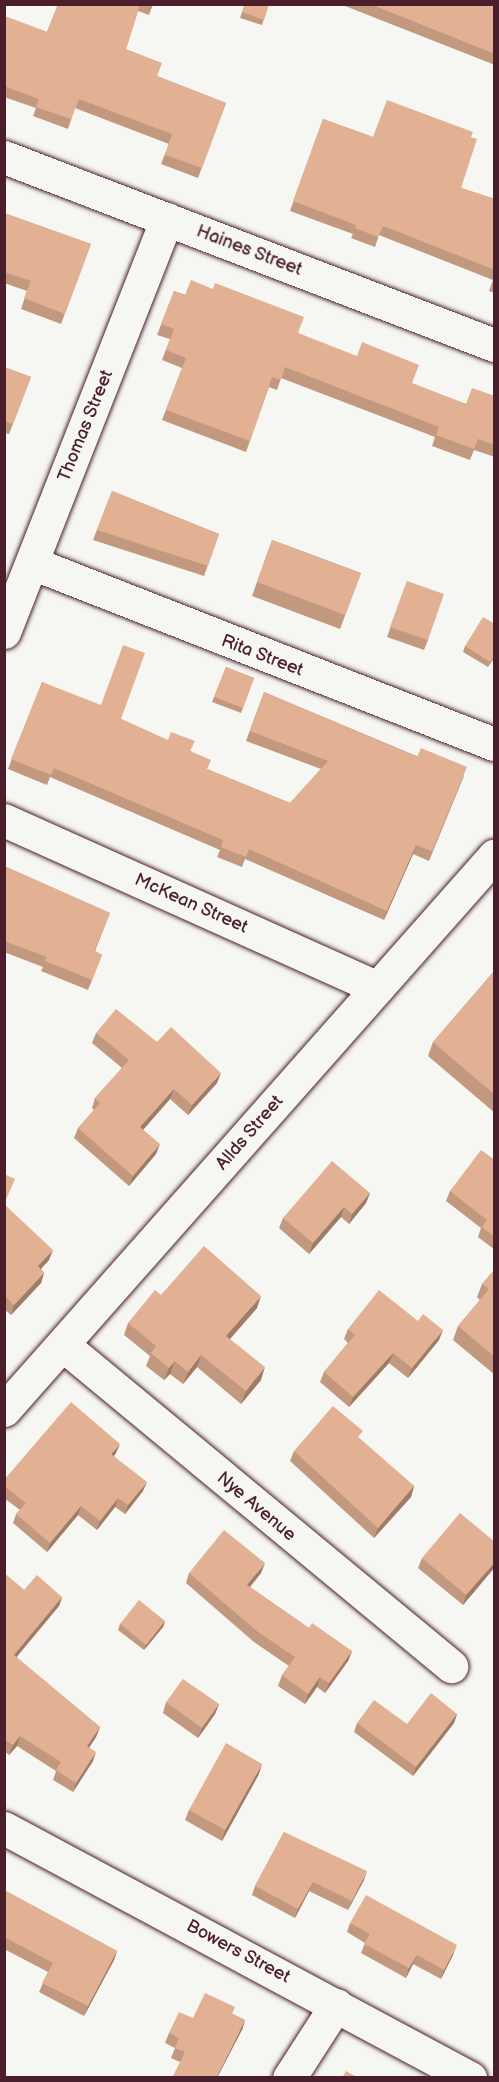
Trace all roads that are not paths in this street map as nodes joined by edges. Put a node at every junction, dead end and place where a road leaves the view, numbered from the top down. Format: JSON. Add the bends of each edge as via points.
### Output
{"nodes":[{"id":1,"x":4,"y":157,"type":"edge"},
{"id":2,"x":166,"y":219,"type":"junction"},
{"id":3,"x":495,"y":345,"type":"edge"},
{"id":4,"x":32,"y":563,"type":"junction"},
{"id":5,"x":4,"y":632,"type":"edge"},
{"id":6,"x":495,"y":744,"type":"edge"},
{"id":7,"x":4,"y":820,"type":"edge"},
{"id":8,"x":495,"y":856,"type":"edge"},
{"id":9,"x":377,"y":988,"type":"junction"},
{"id":10,"x":63,"y":1345,"type":"junction"},
{"id":11,"x":8,"y":1400,"type":"edge"},
{"id":12,"x":452,"y":1666,"type":"dead end"},
{"id":13,"x":4,"y":1828,"type":"edge"},
{"id":14,"x":336,"y":2005,"type":"junction"},
{"id":15,"x":289,"y":2078,"type":"edge"},
{"id":16,"x":470,"y":2078,"type":"edge"}],
"edges":[{"from":1,"to":2,"type":"street","name":"Haines Street"},
{"from":2,"to":3,"type":"street","name":"Haines Street"},
{"from":2,"to":4,"type":"street","name":"Thomas Street"},
{"from":4,"to":5,"type":"street","name":"Thomas Street"},
{"from":4,"to":6,"type":"street","name":"Rita Street"},
{"from":7,"to":9,"type":"street","name":"McKean Street"},
{"from":8,"to":9,"type":"street","name":"Allds Street"},
{"from":9,"to":10,"type":"street","name":"Allds Street"},
{"from":10,"to":11,"type":"street","name":"Allds Street"},
{"from":10,"to":12,"type":"street","name":"Nye Avenue"},
{"from":13,"to":14,"type":"street","name":"Bowers Street"},
{"from":14,"to":15,"type":"street"},
{"from":14,"to":16,"type":"street","name":"Bowers Street"}]}
